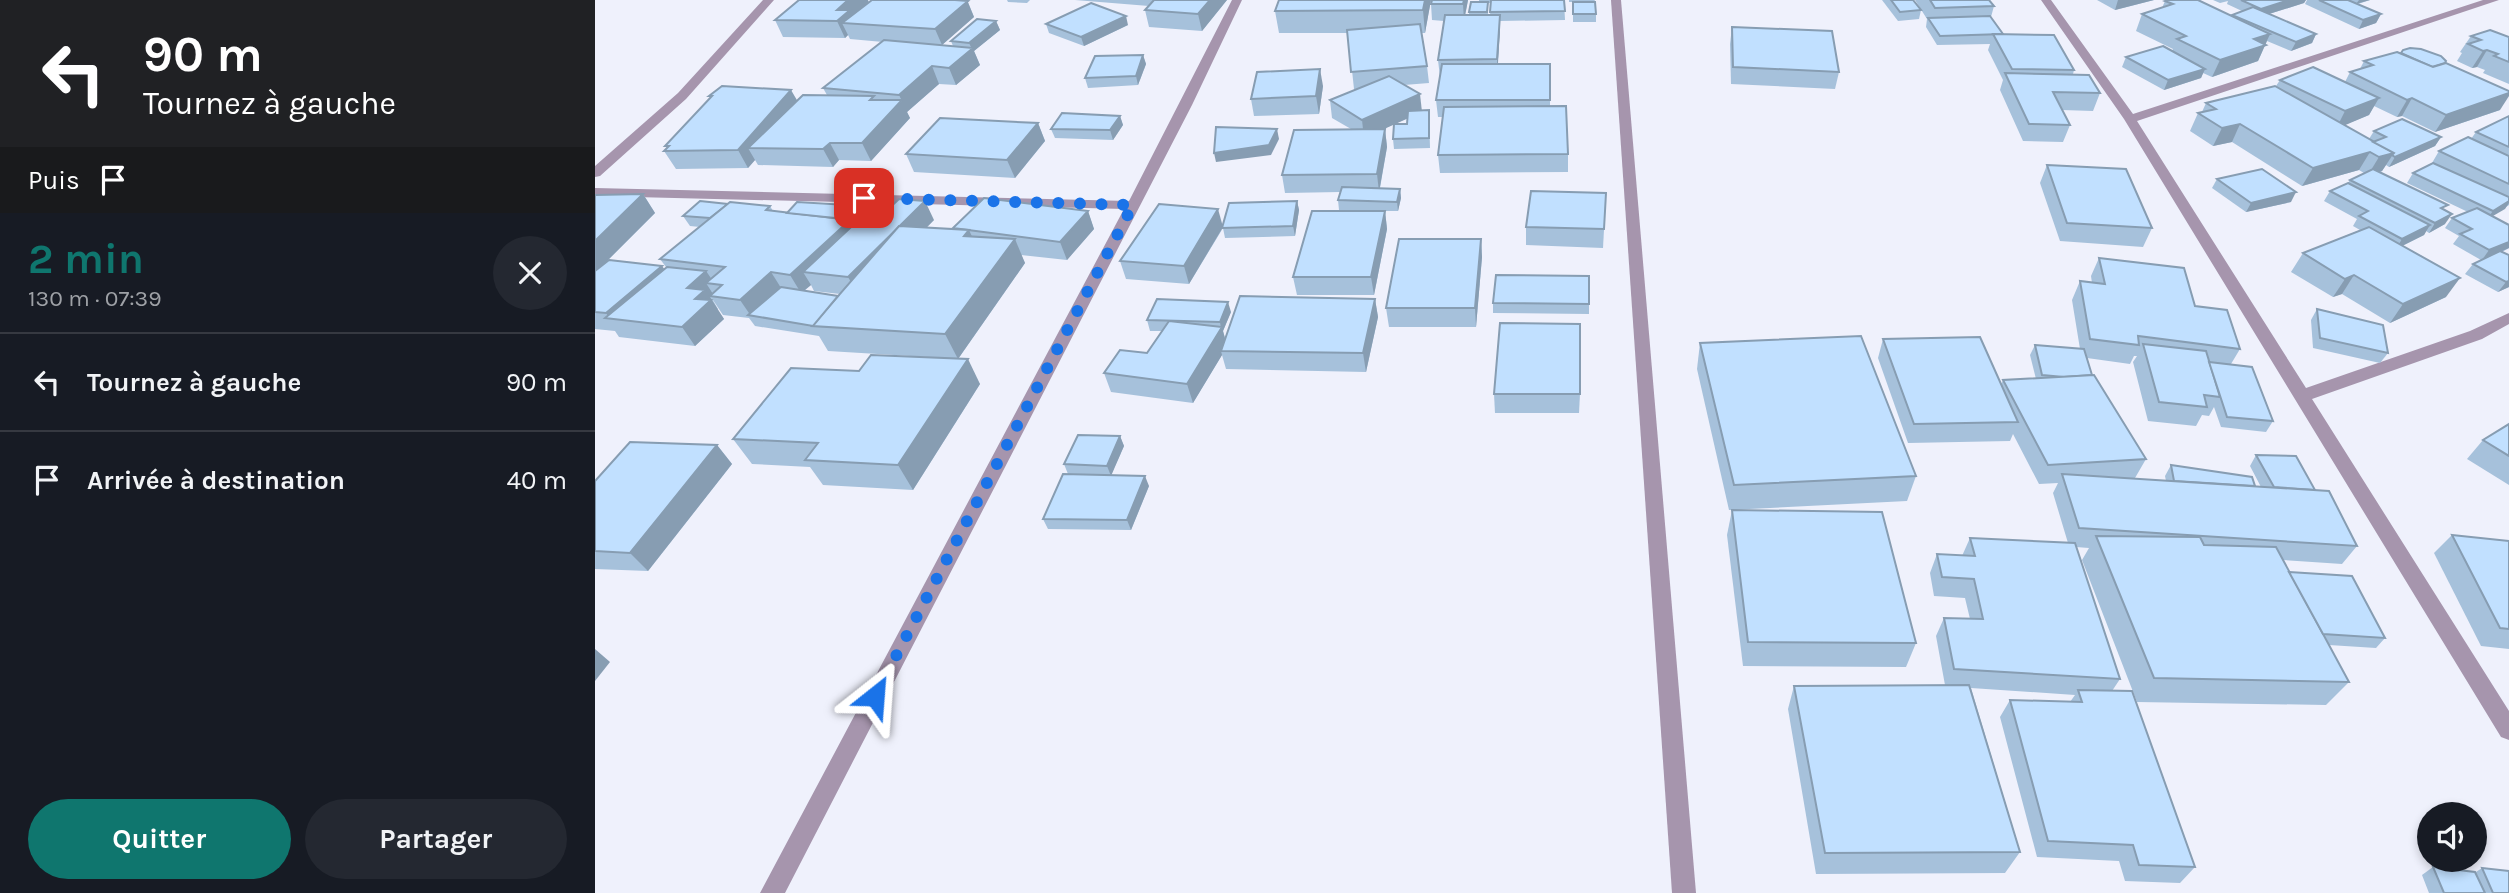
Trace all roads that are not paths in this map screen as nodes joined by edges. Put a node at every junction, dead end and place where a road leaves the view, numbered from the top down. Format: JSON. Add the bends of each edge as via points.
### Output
{"nodes":[{"id":1,"x":769,"y":0,"type":"edge"},
{"id":2,"x":1237,"y":0,"type":"edge"},
{"id":3,"x":1616,"y":0,"type":"edge"},
{"id":4,"x":2046,"y":0,"type":"edge"},
{"id":5,"x":2494,"y":0,"type":"edge"},
{"id":6,"x":2130,"y":119,"type":"junction"},
{"id":7,"x":595,"y":173,"type":"edge"},
{"id":8,"x":595,"y":192,"type":"edge"},
{"id":9,"x":1133,"y":205,"type":"junction"},
{"id":10,"x":2509,"y":317,"type":"edge"},
{"id":11,"x":2302,"y":396,"type":"junction"},
{"id":12,"x":2509,"y":730,"type":"edge"},
{"id":13,"x":772,"y":893,"type":"edge"},
{"id":14,"x":1684,"y":893,"type":"edge"}],
"edges":[{"from":1,"to":7,"type":"street","via":[[682,96]]},
{"from":2,"to":9,"type":"street"},
{"from":3,"to":14,"type":"street"},
{"from":4,"to":6,"type":"street"},
{"from":5,"to":6,"type":"street"},
{"from":6,"to":11,"type":"street"},
{"from":8,"to":9,"type":"street"},
{"from":9,"to":13,"type":"street"},
{"from":10,"to":11,"type":"street","via":[[2476,335]]},
{"from":11,"to":12,"type":"street"}]}
